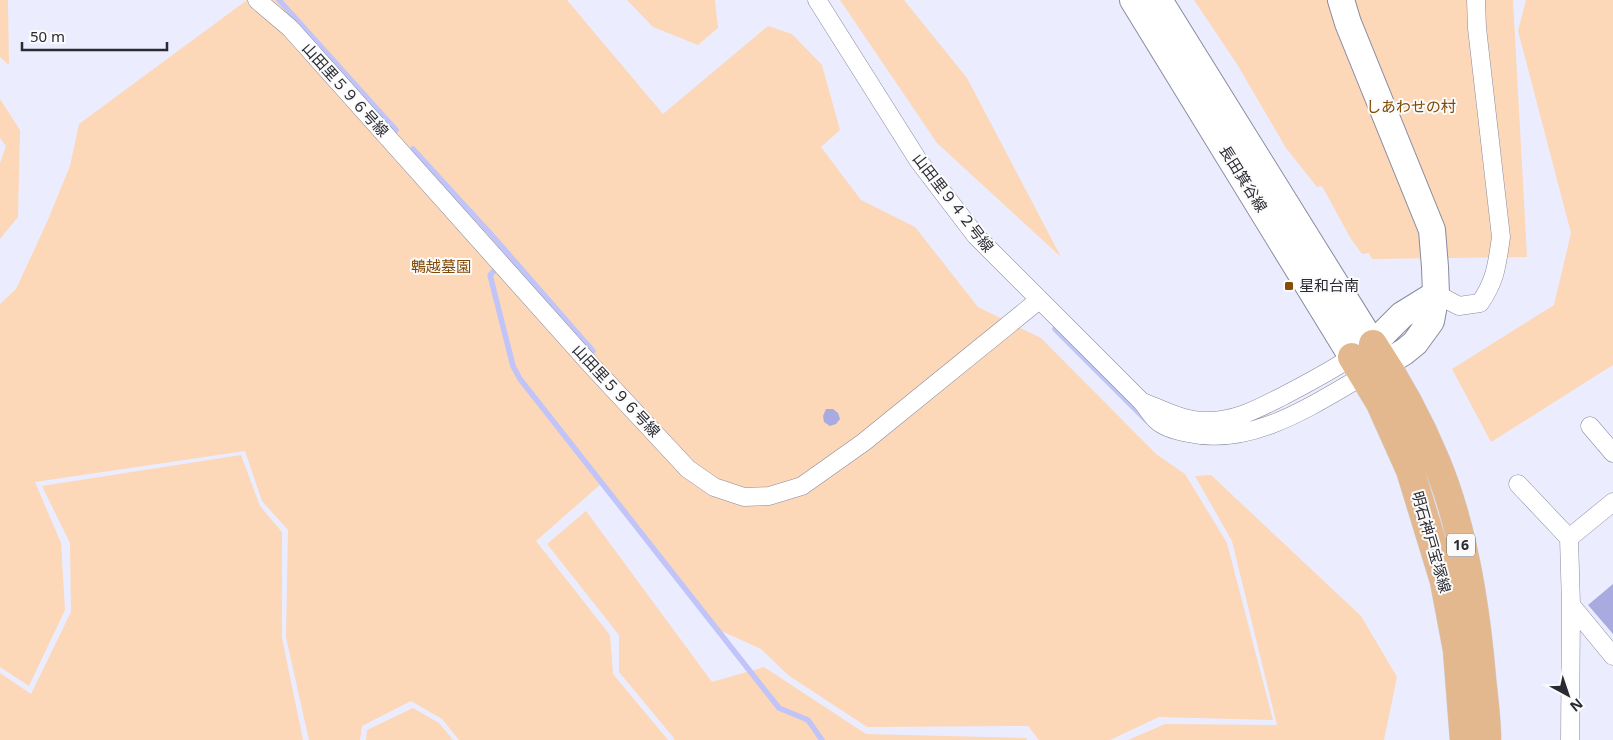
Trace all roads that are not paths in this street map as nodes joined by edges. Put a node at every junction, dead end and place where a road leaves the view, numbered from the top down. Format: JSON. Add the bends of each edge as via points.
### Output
{"nodes":[{"id":1,"x":257,"y":0,"type":"edge"},
{"id":2,"x":816,"y":0,"type":"edge"},
{"id":3,"x":1133,"y":0,"type":"edge"},
{"id":4,"x":1159,"y":0,"type":"edge"},
{"id":5,"x":1342,"y":0,"type":"edge"},
{"id":6,"x":1476,"y":0,"type":"edge"},
{"id":7,"x":1436,"y":294,"type":"junction"},
{"id":8,"x":1039,"y":300,"type":"junction"},
{"id":9,"x":1369,"y":360,"type":"junction"},
{"id":10,"x":1590,"y":426,"type":"dead end"},
{"id":11,"x":1613,"y":453,"type":"edge"},
{"id":12,"x":1518,"y":484,"type":"dead end"},
{"id":13,"x":1613,"y":502,"type":"edge"},
{"id":14,"x":1569,"y":538,"type":"junction"},
{"id":15,"x":1571,"y":605,"type":"junction"},
{"id":16,"x":1613,"y":656,"type":"edge"},
{"id":17,"x":1464,"y":740,"type":"edge"},
{"id":18,"x":1487,"y":740,"type":"edge"},
{"id":19,"x":1570,"y":740,"type":"edge"}],
"edges":[{"from":1,"to":8,"type":"street","name":"山田里５９６号線","via":[[290,28],[688,469],[714,487],[744,497],[761,497],[802,486],[864,442]]},
{"from":2,"to":8,"type":"street","name":"山田里９４２号線","via":[[918,160],[976,236]]},
{"from":3,"to":9,"type":"street","name":"長田箕谷線"},
{"from":4,"to":9,"type":"street","name":"長田箕谷線"},
{"from":5,"to":7,"type":"street","via":[[1348,24],[1432,230]]},
{"from":6,"to":7,"type":"street","via":[[1501,237],[1490,290],[1480,303],[1459,306]]},
{"from":7,"to":9,"type":"street","via":[[1431,321],[1415,343],[1404,352]]},
{"from":8,"to":9,"type":"street","name":"山田里９４２号線","via":[[1142,402],[1157,421],[1174,430],[1196,435],[1223,436],[1256,430],[1296,413]]},
{"from":9,"to":17,"type":"main road","name":"明石神戸宝塚線","number":"16","via":[[1380,403],[1410,470],[1444,581],[1457,650]]},
{"from":9,"to":18,"type":"main road","name":"明石神戸宝塚線","number":"16","via":[[1403,393],[1436,461],[1454,517],[1469,578],[1480,648]]},
{"from":10,"to":11,"type":"street"},
{"from":12,"to":14,"type":"street"},
{"from":13,"to":14,"type":"street"},
{"from":14,"to":15,"type":"street"},
{"from":15,"to":16,"type":"street"},
{"from":15,"to":19,"type":"street"}]}
